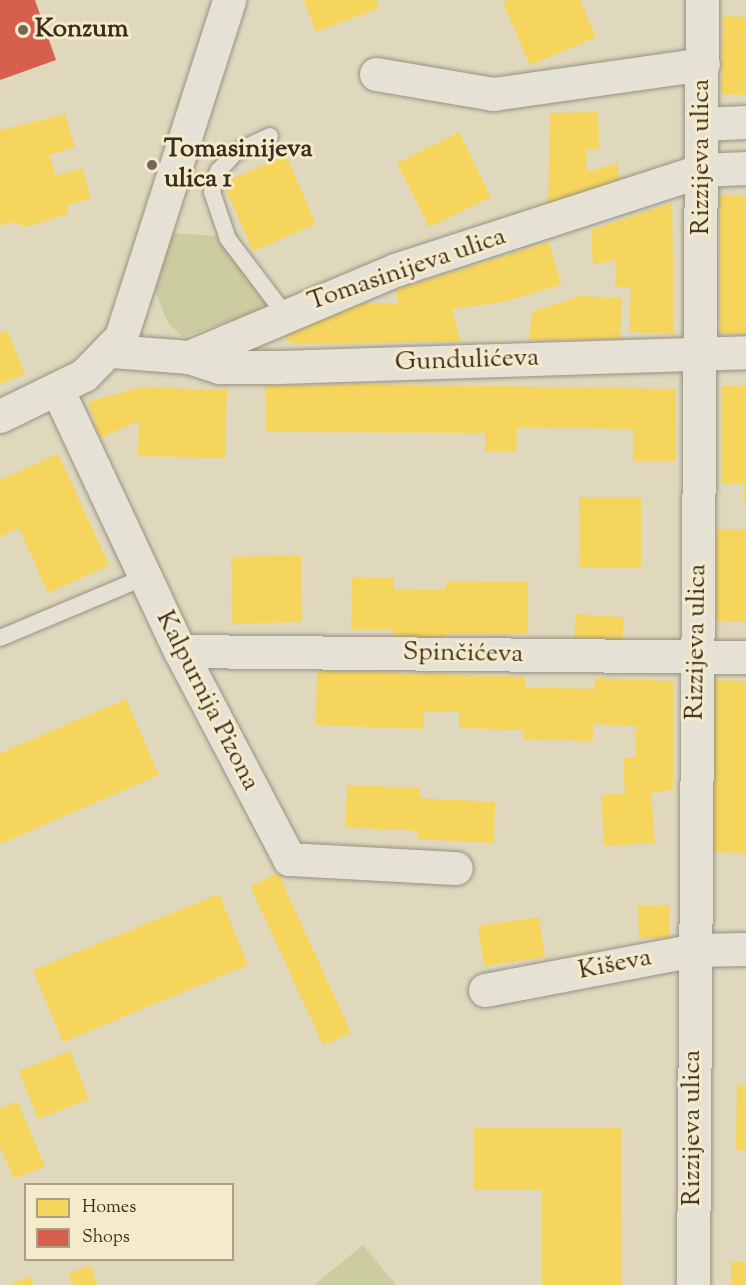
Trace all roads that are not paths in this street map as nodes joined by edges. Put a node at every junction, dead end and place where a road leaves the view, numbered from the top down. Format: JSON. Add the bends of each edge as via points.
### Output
{"nodes":[{"id":1,"x":229,"y":0,"type":"edge"},
{"id":2,"x":702,"y":0,"type":"edge"},
{"id":3,"x":703,"y":64,"type":"junction"},
{"id":4,"x":376,"y":74,"type":"dead end"},
{"id":5,"x":746,"y":122,"type":"edge"},
{"id":6,"x":702,"y":124,"type":"junction"},
{"id":7,"x":270,"y":136,"type":"dead end"},
{"id":8,"x":746,"y":168,"type":"edge"},
{"id":9,"x":702,"y":170,"type":"junction"},
{"id":10,"x":285,"y":313,"type":"junction"},
{"id":11,"x":112,"y":351,"type":"junction"},
{"id":12,"x":700,"y":352,"type":"junction"},
{"id":13,"x":746,"y":352,"type":"edge"},
{"id":14,"x":189,"y":357,"type":"junction"},
{"id":15,"x":58,"y":391,"type":"junction"},
{"id":16,"x":0,"y":416,"type":"edge"},
{"id":17,"x":145,"y":577,"type":"junction"},
{"id":18,"x":0,"y":638,"type":"edge"},
{"id":19,"x":180,"y":651,"type":"junction"},
{"id":20,"x":697,"y":657,"type":"junction"},
{"id":21,"x":746,"y":657,"type":"edge"},
{"id":22,"x":456,"y":868,"type":"dead end"},
{"id":23,"x":746,"y":949,"type":"edge"},
{"id":24,"x":694,"y":950,"type":"junction"},
{"id":25,"x":485,"y":990,"type":"dead end"},
{"id":26,"x":693,"y":1285,"type":"edge"}],
"edges":[{"from":1,"to":11,"type":"street","via":[[128,318]]},
{"from":2,"to":3,"type":"street","name":"Rizzijeva ulica"},
{"from":3,"to":4,"type":"street","via":[[493,94]]},
{"from":3,"to":6,"type":"street","name":"Rizzijeva ulica"},
{"from":5,"to":6,"type":"street"},
{"from":6,"to":9,"type":"street","name":"Rizzijeva ulica"},
{"from":7,"to":10,"type":"lane","via":[[236,152],[218,171],[212,192],[228,239]]},
{"from":8,"to":9,"type":"street","name":"Tomasinijeva ulica"},
{"from":9,"to":10,"type":"street","name":"Tomasinijeva ulica","via":[[395,270]]},
{"from":9,"to":12,"type":"street","name":"Rizzijeva ulica"},
{"from":10,"to":14,"type":"street","name":"Tomasinijeva ulica"},
{"from":11,"to":14,"type":"street","name":"Tomasinijeva ulica","via":[[157,359]]},
{"from":11,"to":15,"type":"street"},
{"from":12,"to":13,"type":"street","name":"Gundulićeva"},
{"from":12,"to":14,"type":"street","name":"Gundulićeva","via":[[279,367],[220,367]]},
{"from":12,"to":20,"type":"street","name":"Rizzijeva ulica"},
{"from":15,"to":16,"type":"street"},
{"from":15,"to":17,"type":"street","name":"Kalpurnija Pizona"},
{"from":17,"to":18,"type":"lane"},
{"from":17,"to":19,"type":"street","name":"Kalpurnija Pizona"},
{"from":19,"to":20,"type":"street","name":"Spinčićeva"},
{"from":19,"to":22,"type":"street","name":"Kalpurnija Pizona","via":[[289,859]]},
{"from":20,"to":21,"type":"street","name":"Spinčićeva"},
{"from":20,"to":24,"type":"street","name":"Rizzijeva ulica"},
{"from":23,"to":24,"type":"street","name":"Kiševa"},
{"from":24,"to":25,"type":"street","name":"Kiševa"},
{"from":24,"to":26,"type":"street","name":"Rizzijeva ulica"}]}
